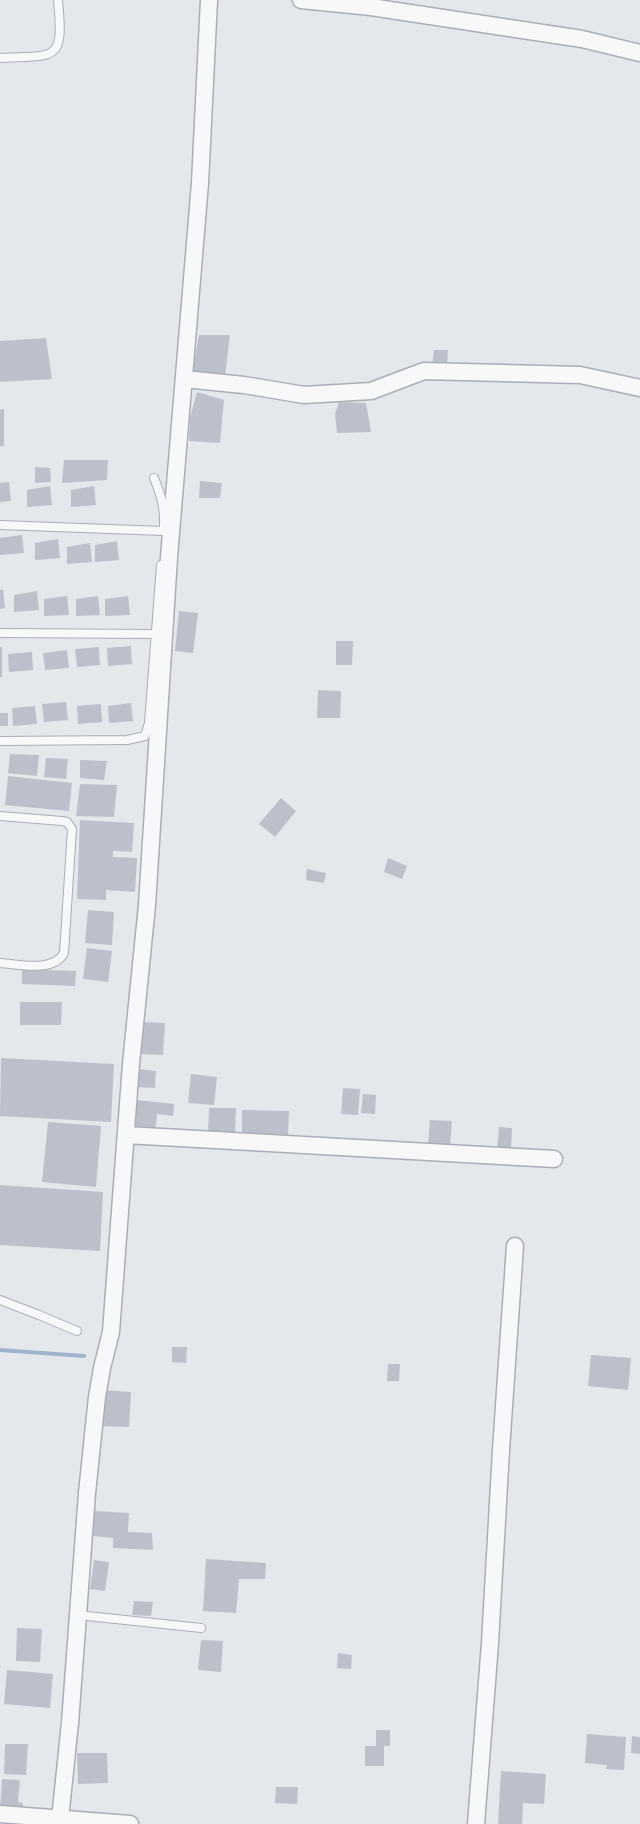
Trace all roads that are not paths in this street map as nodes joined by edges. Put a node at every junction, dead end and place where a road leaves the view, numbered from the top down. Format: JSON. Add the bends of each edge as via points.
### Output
{"nodes":[{"id":1,"x":58,"y":0,"type":"edge"},
{"id":2,"x":209,"y":0,"type":"edge"},
{"id":3,"x":301,"y":0,"type":"edge"},
{"id":4,"x":640,"y":53,"type":"edge"},
{"id":5,"x":0,"y":58,"type":"edge"},
{"id":6,"x":184,"y":379,"type":"junction"},
{"id":7,"x":640,"y":388,"type":"edge"},
{"id":8,"x":154,"y":478,"type":"dead end"},
{"id":9,"x":0,"y":525,"type":"edge"},
{"id":10,"x":164,"y":531,"type":"junction"},
{"id":11,"x":0,"y":634,"type":"edge"},
{"id":12,"x":154,"y":634,"type":"junction"},
{"id":13,"x":0,"y":741,"type":"edge"},
{"id":14,"x":0,"y":816,"type":"edge"},
{"id":15,"x":0,"y":963,"type":"edge"},
{"id":16,"x":126,"y":1134,"type":"junction"},
{"id":17,"x":554,"y":1159,"type":"dead end"},
{"id":18,"x":514,"y":1246,"type":"dead end"},
{"id":19,"x":0,"y":1300,"type":"edge"},
{"id":20,"x":76,"y":1331,"type":"dead end"},
{"id":21,"x":78,"y":1616,"type":"junction"},
{"id":22,"x":201,"y":1628,"type":"dead end"},
{"id":23,"x":0,"y":1814,"type":"edge"},
{"id":24,"x":60,"y":1819,"type":"junction"},
{"id":25,"x":130,"y":1824,"type":"edge"},
{"id":26,"x":476,"y":1824,"type":"edge"}],
"edges":[{"from":1,"to":5,"type":"lane","via":[[61,31],[54,52],[45,56]]},
{"from":2,"to":6,"type":"street","via":[[200,183]]},
{"from":3,"to":4,"type":"street","via":[[371,7],[582,39]]},
{"from":6,"to":7,"type":"street","via":[[304,395],[371,391],[424,371],[580,375]]},
{"from":6,"to":16,"type":"street","via":[[147,905]]},
{"from":8,"to":10,"type":"lane","via":[[162,499]]},
{"from":9,"to":10,"type":"lane"},
{"from":10,"to":12,"type":"lane"},
{"from":11,"to":12,"type":"lane"},
{"from":12,"to":13,"type":"lane","via":[[150,718],[145,736],[127,740]]},
{"from":14,"to":15,"type":"lane","via":[[62,821],[71,825],[72,834],[64,953],[48,965]]},
{"from":16,"to":17,"type":"street"},
{"from":16,"to":21,"type":"street","via":[[111,1332],[97,1397]]},
{"from":18,"to":26,"type":"street","via":[[491,1634]]},
{"from":19,"to":20,"type":"lane"},
{"from":21,"to":22,"type":"lane"},
{"from":21,"to":24,"type":"street"},
{"from":23,"to":24,"type":"street"},
{"from":24,"to":25,"type":"street"}]}
